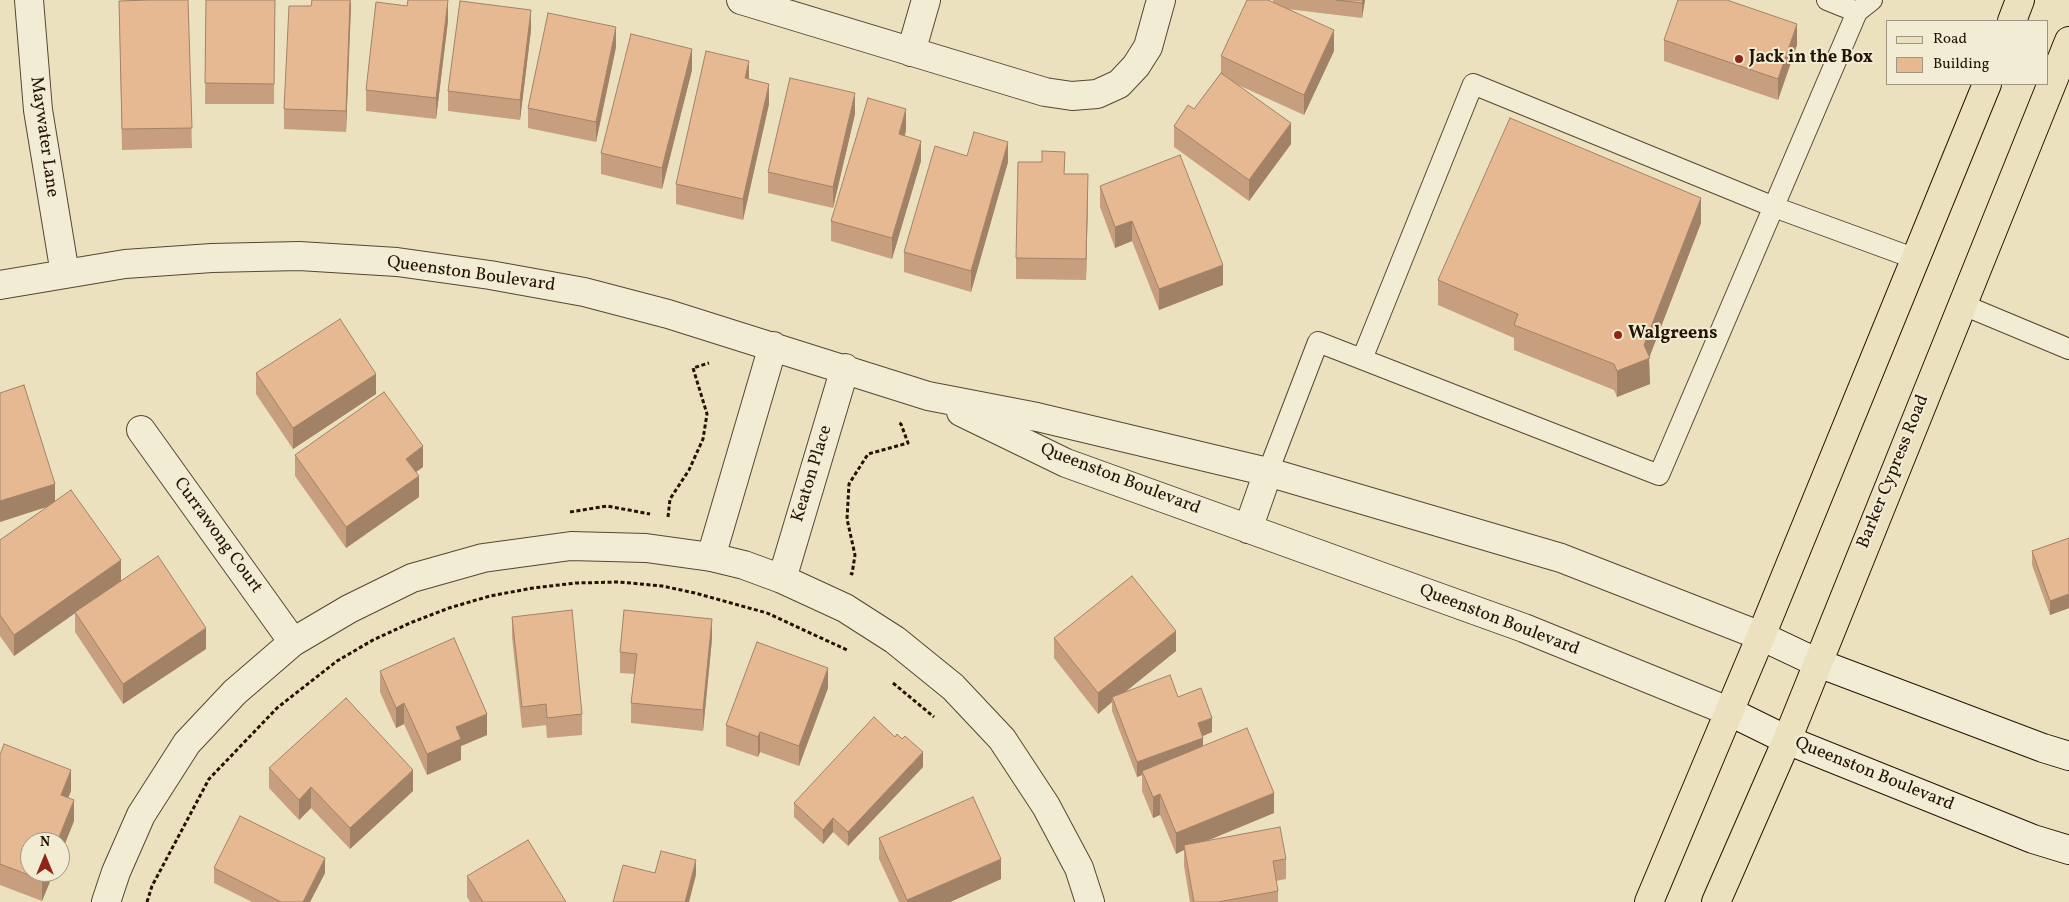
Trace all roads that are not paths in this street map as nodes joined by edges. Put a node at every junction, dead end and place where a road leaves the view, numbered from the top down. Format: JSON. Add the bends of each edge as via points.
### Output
{"nodes":[{"id":1,"x":29,"y":0,"type":"edge"},
{"id":2,"x":741,"y":0,"type":"edge"},
{"id":3,"x":926,"y":0,"type":"edge"},
{"id":4,"x":1160,"y":0,"type":"edge"},
{"id":5,"x":1827,"y":0,"type":"edge"},
{"id":6,"x":1865,"y":6,"type":"edge"},
{"id":7,"x":911,"y":52,"type":"junction"},
{"id":8,"x":2067,"y":54,"type":"edge"},
{"id":9,"x":1986,"y":85,"type":"edge"},
{"id":10,"x":1774,"y":207,"type":"junction"},
{"id":11,"x":1916,"y":259,"type":"junction"},
{"id":12,"x":64,"y":274,"type":"junction"},
{"id":13,"x":0,"y":285,"type":"edge"},
{"id":14,"x":1961,"y":304,"type":"junction"},
{"id":15,"x":773,"y":346,"type":"junction"},
{"id":16,"x":2069,"y":349,"type":"edge"},
{"id":17,"x":1362,"y":358,"type":"junction"},
{"id":18,"x":845,"y":368,"type":"junction"},
{"id":19,"x":928,"y":396,"type":"junction"},
{"id":20,"x":141,"y":430,"type":"dead end"},
{"id":21,"x":1268,"y":472,"type":"junction"},
{"id":22,"x":1248,"y":529,"type":"junction"},
{"id":23,"x":715,"y":545,"type":"junction"},
{"id":24,"x":782,"y":579,"type":"junction"},
{"id":25,"x":1761,"y":636,"type":"junction"},
{"id":26,"x":293,"y":642,"type":"junction"},
{"id":27,"x":1818,"y":662,"type":"junction"},
{"id":28,"x":1728,"y":711,"type":"junction"},
{"id":29,"x":1787,"y":740,"type":"junction"},
{"id":30,"x":2069,"y":756,"type":"edge"},
{"id":31,"x":2069,"y":850,"type":"edge"},
{"id":32,"x":106,"y":902,"type":"edge"},
{"id":33,"x":1090,"y":902,"type":"edge"},
{"id":34,"x":1649,"y":902,"type":"edge"},
{"id":35,"x":1716,"y":902,"type":"edge"}],
"edges":[{"from":1,"to":12,"type":"street","name":"Maywater Lane","via":[[45,165]]},
{"from":2,"to":7,"type":"street"},
{"from":3,"to":7,"type":"street"},
{"from":4,"to":7,"type":"street","via":[[1148,47],[1136,66],[1119,84],[1097,94],[1072,96],[1045,92]]},
{"from":5,"to":6,"type":"lane"},
{"from":6,"to":10,"type":"lane"},
{"from":8,"to":14,"type":"main road","name":"Barker Cypress Road"},
{"from":9,"to":11,"type":"main road"},
{"from":10,"to":11,"type":"lane"},
{"from":10,"to":17,"type":"lane","via":[[1659,474]]},
{"from":10,"to":17,"type":"lane","via":[[1473,84]]},
{"from":11,"to":25,"type":"main road"},
{"from":12,"to":13,"type":"street","name":"Queenston Boulevard"},
{"from":12,"to":15,"type":"street","name":"Queenston Boulevard","via":[[125,264],[212,258],[299,256],[397,262],[584,292]]},
{"from":14,"to":16,"type":"lane"},
{"from":14,"to":27,"type":"main road","name":"Barker Cypress Road"},
{"from":15,"to":18,"type":"street","name":"Queenston Boulevard"},
{"from":15,"to":23,"type":"street"},
{"from":17,"to":21,"type":"lane","via":[[1318,342]]},
{"from":18,"to":19,"type":"street","name":"Queenston Boulevard"},
{"from":18,"to":24,"type":"street","name":"Keaton Place"},
{"from":19,"to":21,"type":"street","name":"Queenston Boulevard","via":[[1037,417]]},
{"from":19,"to":22,"type":"street","name":"Queenston Boulevard","via":[[1066,463]]},
{"from":20,"to":26,"type":"street","name":"Currawong Court"},
{"from":21,"to":22,"type":"street"},
{"from":21,"to":25,"type":"street","name":"Queenston Boulevard","via":[[1561,558]]},
{"from":22,"to":28,"type":"street","name":"Queenston Boulevard","via":[[1524,628]]},
{"from":23,"to":24,"type":"street","via":[[744,565]]},
{"from":23,"to":26,"type":"street","via":[[646,548],[571,546],[483,558],[412,578],[349,609]]},
{"from":24,"to":33,"type":"street","via":[[845,608],[895,640],[953,687],[1002,739],[1046,806],[1079,868]]},
{"from":25,"to":27,"type":"street","name":"Queenston Boulevard"},
{"from":25,"to":28,"type":"main road"},
{"from":26,"to":32,"type":"street","via":[[235,692],[187,743],[141,815]]},
{"from":27,"to":29,"type":"main road","name":"Barker Cypress Road"},
{"from":27,"to":30,"type":"street","name":"Queenston Boulevard"},
{"from":28,"to":29,"type":"street","name":"Queenston Boulevard"},
{"from":28,"to":34,"type":"main road"},
{"from":29,"to":31,"type":"street","name":"Queenston Boulevard","via":[[2033,839]]},
{"from":29,"to":35,"type":"main road","name":"Barker Cypress Road"}]}
